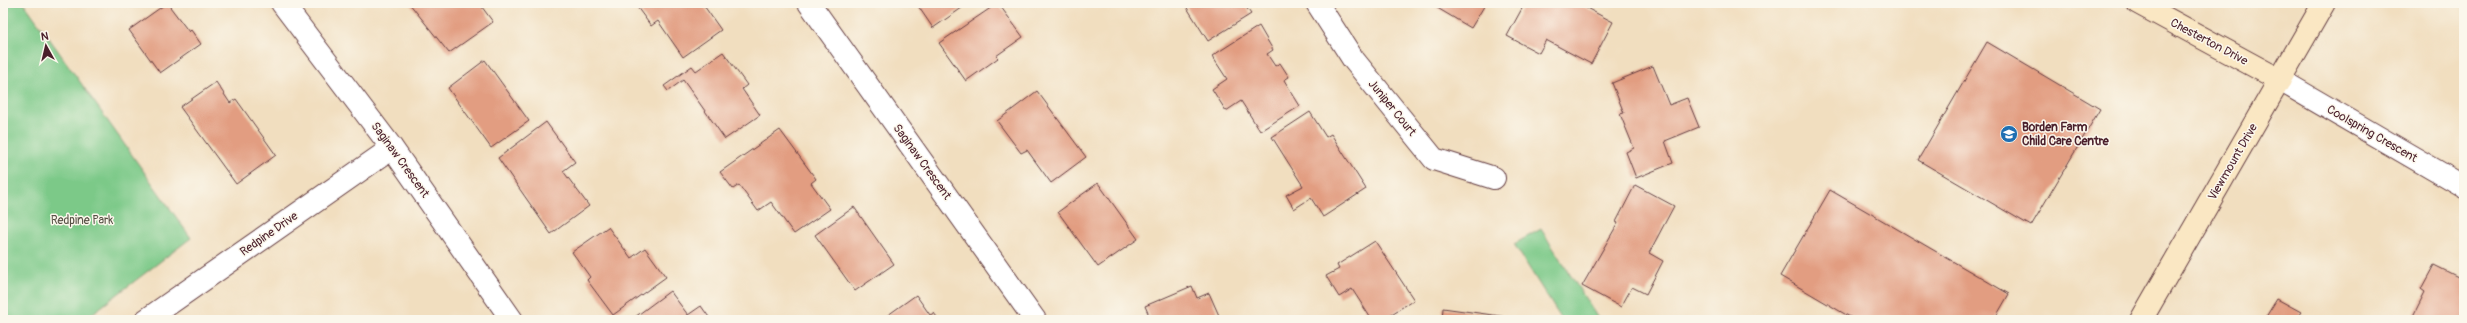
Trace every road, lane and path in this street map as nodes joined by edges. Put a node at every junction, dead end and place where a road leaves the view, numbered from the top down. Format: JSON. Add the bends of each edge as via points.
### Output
{"nodes":[{"id":1,"x":282,"y":3,"type":"edge"},
{"id":2,"x":809,"y":3,"type":"edge"},
{"id":3,"x":1317,"y":3,"type":"edge"},
{"id":4,"x":2138,"y":3,"type":"edge"},
{"id":5,"x":2324,"y":3,"type":"edge"},
{"id":6,"x":2280,"y":80,"type":"junction"},
{"id":7,"x":392,"y":148,"type":"junction"},
{"id":8,"x":1494,"y":178,"type":"dead end"},
{"id":9,"x":2464,"y":187,"type":"edge"},
{"id":10,"x":146,"y":320,"type":"edge"},
{"id":11,"x":512,"y":320,"type":"edge"},
{"id":12,"x":1035,"y":320,"type":"edge"},
{"id":13,"x":2141,"y":320,"type":"edge"}],
"edges":[{"from":1,"to":7,"type":"street","name":"Saginaw Crescent"},
{"from":2,"to":12,"type":"street","name":"Saginaw Crescent"},
{"from":3,"to":8,"type":"street","name":"Juniper Court","via":[[1353,59],[1434,159]]},
{"from":4,"to":6,"type":"street","name":"Chesterton Drive"},
{"from":5,"to":6,"type":"street","name":"Viewmount Drive"},
{"from":6,"to":9,"type":"street","name":"Coolspring Crescent"},
{"from":6,"to":13,"type":"street","name":"Viewmount Drive"},
{"from":7,"to":10,"type":"street","name":"Redpine Drive"},
{"from":7,"to":11,"type":"street","name":"Saginaw Crescent"}]}
